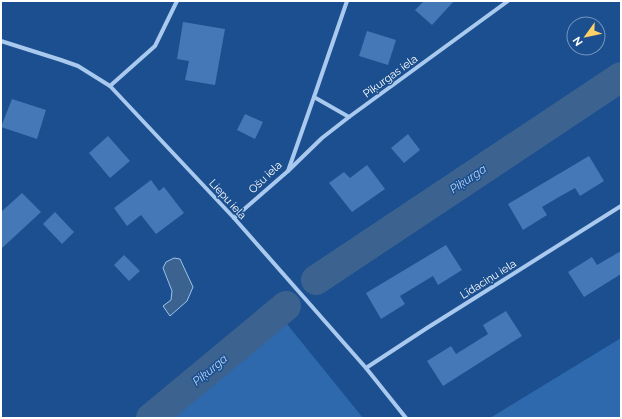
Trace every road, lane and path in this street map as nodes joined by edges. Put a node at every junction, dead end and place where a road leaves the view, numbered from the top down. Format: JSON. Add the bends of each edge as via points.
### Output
{"nodes":[{"id":1,"x":177,"y":1,"type":"edge"},
{"id":2,"x":347,"y":1,"type":"edge"},
{"id":3,"x":508,"y":1,"type":"edge"},
{"id":4,"x":1,"y":41,"type":"edge"},
{"id":5,"x":110,"y":86,"type":"junction"},
{"id":6,"x":314,"y":97,"type":"junction"},
{"id":7,"x":349,"y":117,"type":"junction"},
{"id":8,"x":288,"y":171,"type":"junction"},
{"id":9,"x":621,"y":206,"type":"edge"},
{"id":10,"x":234,"y":218,"type":"junction"},
{"id":11,"x":366,"y":368,"type":"junction"},
{"id":12,"x":406,"y":418,"type":"edge"}],
"edges":[{"from":1,"to":5,"type":"street","via":[[155,46]]},
{"from":2,"to":6,"type":"street","name":"Ošu iela"},
{"from":3,"to":7,"type":"street","name":"Piķurgas iela"},
{"from":4,"to":5,"type":"street","name":"Liepu iela","via":[[72,64]]},
{"from":5,"to":10,"type":"street","name":"Liepu iela"},
{"from":6,"to":7,"type":"street"},
{"from":6,"to":8,"type":"street","name":"Ošu iela"},
{"from":7,"to":8,"type":"street","name":"Piķurgas iela","via":[[322,138]]},
{"from":8,"to":10,"type":"street","name":"Ošu iela"},
{"from":9,"to":11,"type":"street","name":"Līdaciņu iela"},
{"from":10,"to":11,"type":"street","name":"Liepu iela"},
{"from":11,"to":12,"type":"street","name":"Liepu iela"}]}
